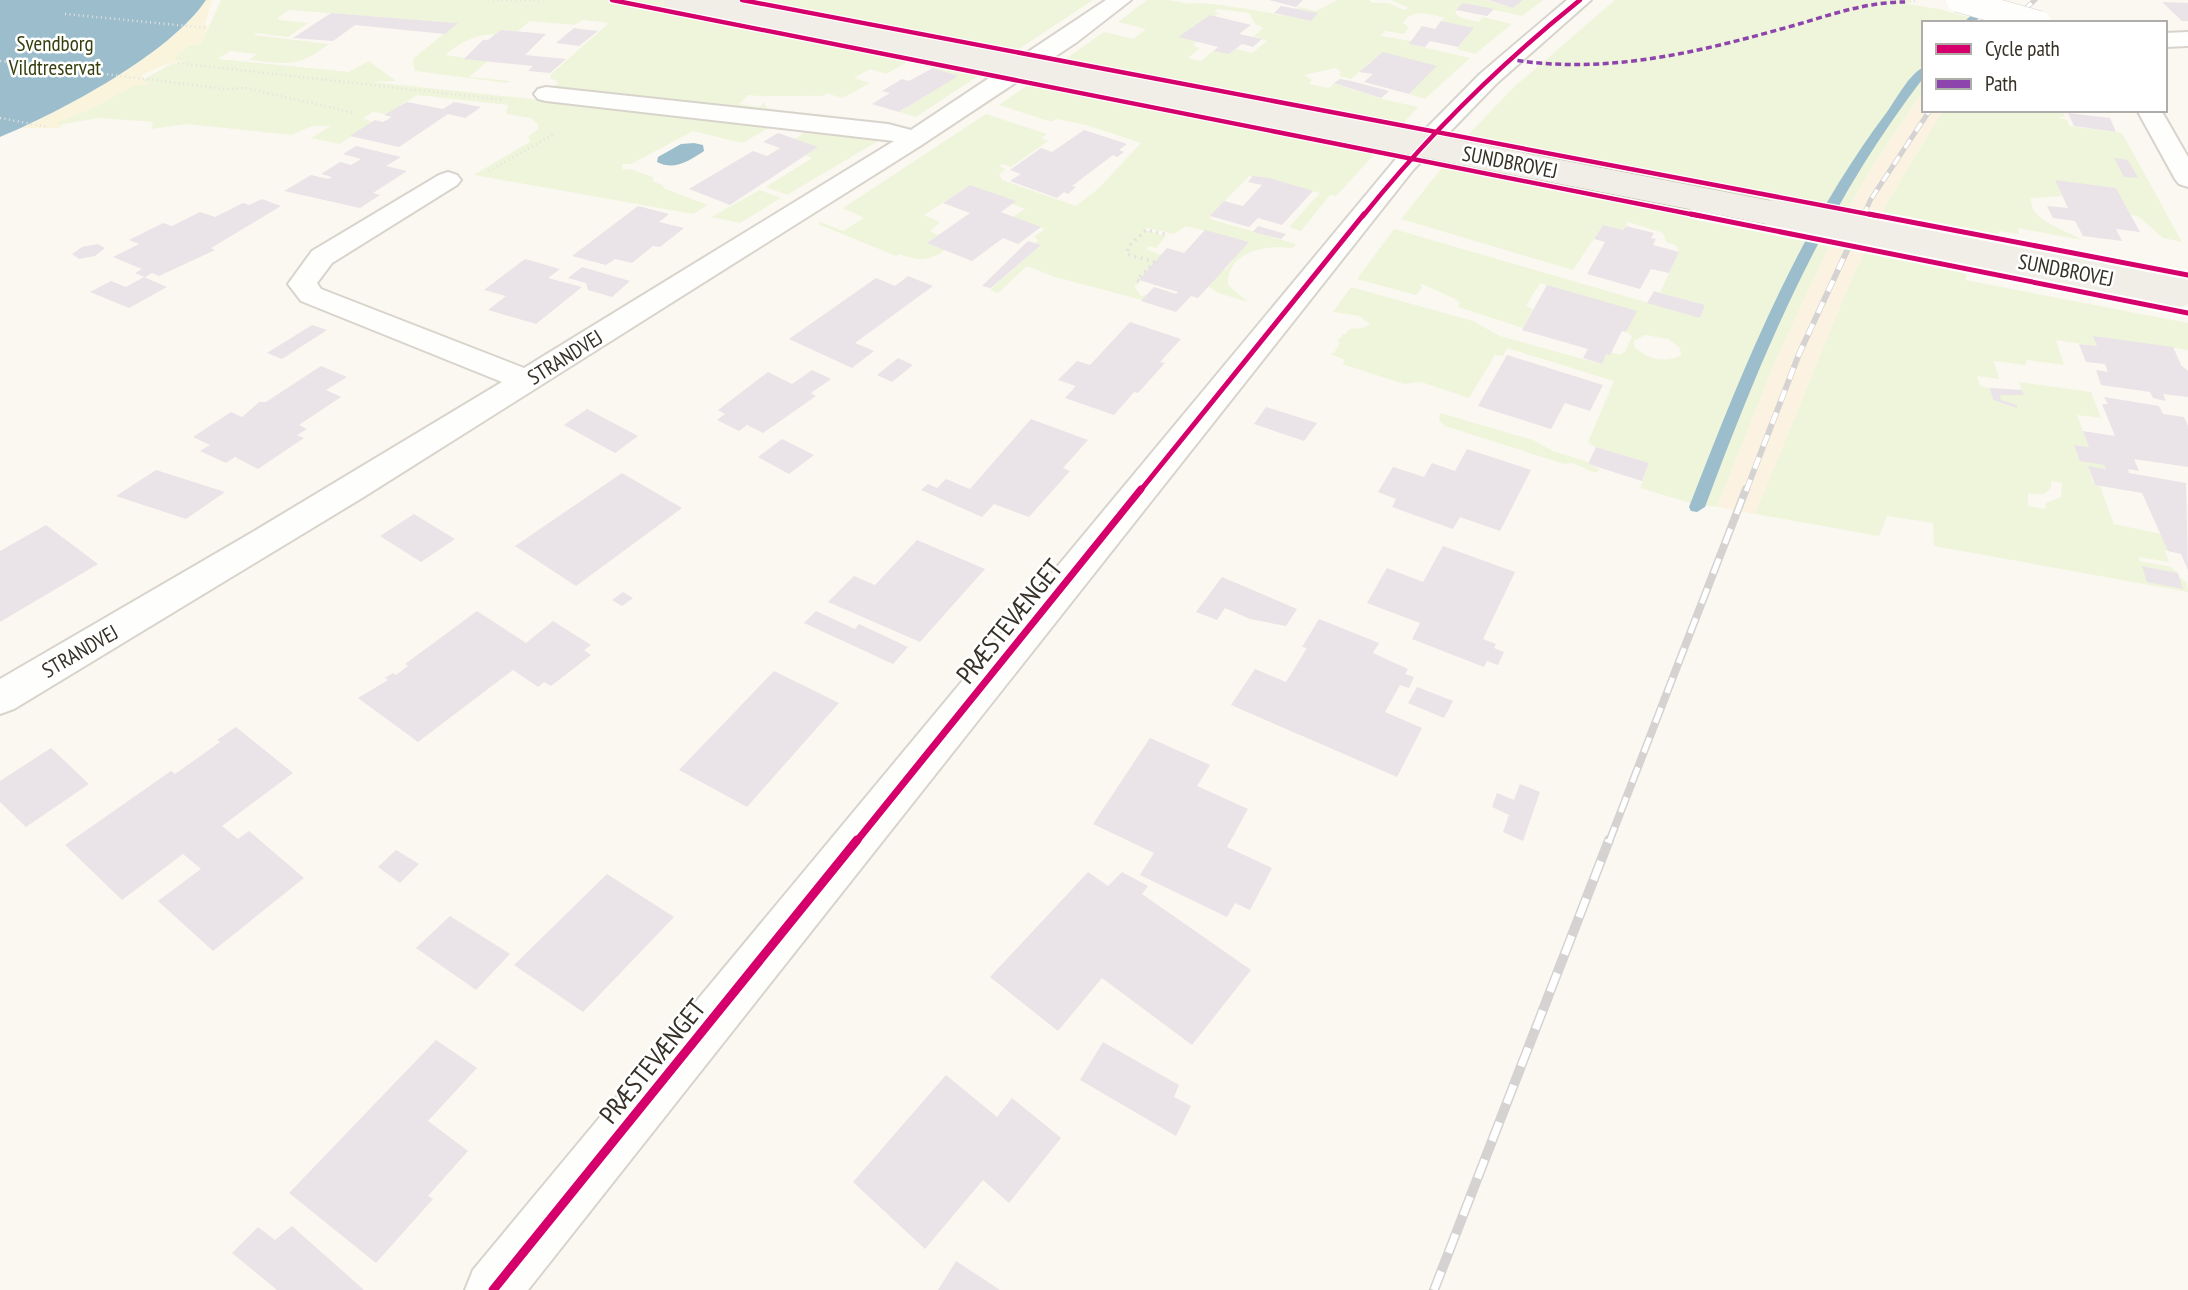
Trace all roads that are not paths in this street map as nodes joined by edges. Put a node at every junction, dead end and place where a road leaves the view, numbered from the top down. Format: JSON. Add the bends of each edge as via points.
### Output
{"nodes":[{"id":1,"x":676,"y":0,"type":"edge"},
{"id":2,"x":1120,"y":0,"type":"edge"},
{"id":3,"x":1580,"y":0,"type":"edge"},
{"id":4,"x":1958,"y":0,"type":"edge"},
{"id":5,"x":2032,"y":21,"type":"edge"},
{"id":6,"x":2188,"y":39,"type":"edge"},
{"id":7,"x":2167,"y":40,"type":"edge"},
{"id":8,"x":546,"y":94,"type":"dead end"},
{"id":9,"x":2150,"y":112,"type":"edge"},
{"id":10,"x":914,"y":139,"type":"junction"},
{"id":11,"x":2188,"y":179,"type":"edge"},
{"id":12,"x":447,"y":180,"type":"dead end"},
{"id":13,"x":2178,"y":292,"type":"dead end"},
{"id":14,"x":528,"y":381,"type":"junction"},
{"id":15,"x":0,"y":698,"type":"edge"},
{"id":16,"x":493,"y":1290,"type":"edge"}],
"edges":[{"from":1,"to":13,"type":"main road","name":"SUNDBROVEJ","bridge":true},
{"from":2,"to":10,"type":"street","name":"STRANDVEJ"},
{"from":3,"to":16,"type":"street","name":"PRÆSTEVÆNGET","via":[[1478,87],[1404,165]]},
{"from":4,"to":5,"type":"street","bridge":true},
{"from":6,"to":7,"type":"street"},
{"from":8,"to":10,"type":"street","via":[[888,131]]},
{"from":9,"to":11,"type":"street"},
{"from":10,"to":14,"type":"street","name":"STRANDVEJ"},
{"from":12,"to":14,"type":"street","via":[[323,257],[302,284],[311,295]]},
{"from":14,"to":15,"type":"street","name":"STRANDVEJ"}]}
